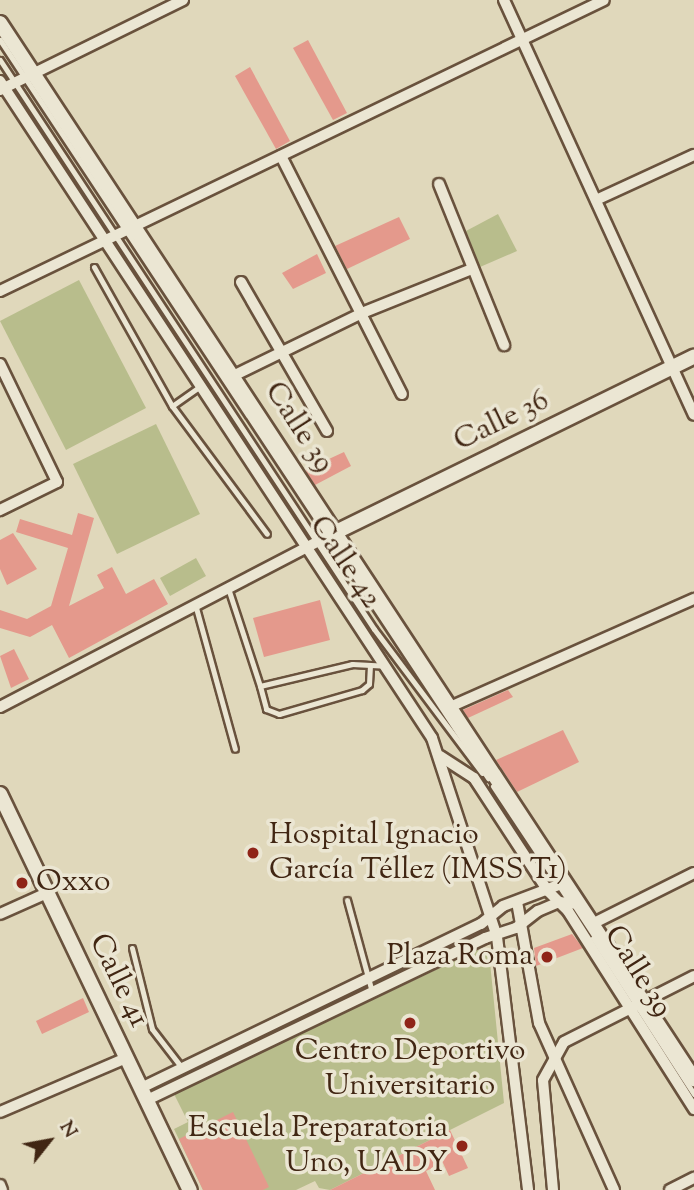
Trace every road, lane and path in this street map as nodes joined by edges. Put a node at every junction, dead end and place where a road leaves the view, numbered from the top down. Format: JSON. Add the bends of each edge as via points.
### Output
{"nodes":[{"id":1,"x":183,"y":0,"type":"edge"},
{"id":2,"x":504,"y":0,"type":"edge"},
{"id":3,"x":604,"y":0,"type":"edge"},
{"id":4,"x":0,"y":23,"type":"edge"},
{"id":5,"x":521,"y":37,"type":"junction"},
{"id":6,"x":0,"y":40,"type":"edge"},
{"id":7,"x":0,"y":60,"type":"edge"},
{"id":8,"x":29,"y":74,"type":"junction"},
{"id":9,"x":15,"y":82,"type":"junction"},
{"id":10,"x":1,"y":87,"type":"edge"},
{"id":11,"x":694,"y":155,"type":"edge"},
{"id":12,"x":281,"y":156,"type":"junction"},
{"id":13,"x":439,"y":184,"type":"dead end"},
{"id":14,"x":596,"y":200,"type":"junction"},
{"id":15,"x":131,"y":227,"type":"junction"},
{"id":16,"x":115,"y":234,"type":"junction"},
{"id":17,"x":103,"y":240,"type":"junction"},
{"id":18,"x":94,"y":267,"type":"dead end"},
{"id":19,"x":472,"y":269,"type":"junction"},
{"id":20,"x":241,"y":282,"type":"dead end"},
{"id":21,"x":0,"y":291,"type":"edge"},
{"id":22,"x":362,"y":313,"type":"junction"},
{"id":23,"x":504,"y":345,"type":"dead end"},
{"id":24,"x":283,"y":351,"type":"junction"},
{"id":25,"x":694,"y":358,"type":"edge"},
{"id":26,"x":0,"y":364,"type":"edge"},
{"id":27,"x":672,"y":368,"type":"junction"},
{"id":28,"x":233,"y":376,"type":"junction"},
{"id":29,"x":199,"y":387,"type":"junction"},
{"id":30,"x":402,"y":394,"type":"dead end"},
{"id":31,"x":172,"y":406,"type":"junction"},
{"id":32,"x":694,"y":415,"type":"edge"},
{"id":33,"x":327,"y":431,"type":"dead end"},
{"id":34,"x":0,"y":510,"type":"edge"},
{"id":35,"x":267,"y":534,"type":"dead end"},
{"id":36,"x":325,"y":537,"type":"junction"},
{"id":37,"x":304,"y":548,"type":"junction"},
{"id":38,"x":228,"y":587,"type":"junction"},
{"id":39,"x":694,"y":598,"type":"edge"},
{"id":40,"x":195,"y":604,"type":"junction"},
{"id":41,"x":370,"y":666,"type":"junction"},
{"id":42,"x":385,"y":666,"type":"junction"},
{"id":43,"x":260,"y":686,"type":"junction"},
{"id":44,"x":0,"y":707,"type":"edge"},
{"id":45,"x":450,"y":707,"type":"junction"},
{"id":46,"x":235,"y":749,"type":"dead end"},
{"id":47,"x":439,"y":755,"type":"junction"},
{"id":48,"x":489,"y":780,"type":"junction"},
{"id":49,"x":0,"y":794,"type":"edge"},
{"id":50,"x":694,"y":873,"type":"edge"},
{"id":51,"x":555,"y":880,"type":"junction"},
{"id":52,"x":47,"y":893,"type":"junction"},
{"id":53,"x":346,"y":900,"type":"dead end"},
{"id":54,"x":517,"y":902,"type":"junction"},
{"id":55,"x":570,"y":902,"type":"junction"},
{"id":56,"x":0,"y":914,"type":"edge"},
{"id":57,"x":490,"y":917,"type":"junction"},
{"id":58,"x":520,"y":924,"type":"junction"},
{"id":59,"x":593,"y":924,"type":"junction"},
{"id":60,"x":496,"y":937,"type":"junction"},
{"id":61,"x":132,"y":948,"type":"dead end"},
{"id":62,"x":694,"y":976,"type":"edge"},
{"id":63,"x":368,"y":978,"type":"junction"},
{"id":64,"x":372,"y":992,"type":"junction"},
{"id":65,"x":638,"y":1008,"type":"junction"},
{"id":66,"x":555,"y":1057,"type":"junction"},
{"id":67,"x":126,"y":1058,"type":"junction"},
{"id":68,"x":183,"y":1068,"type":"junction"},
{"id":69,"x":694,"y":1079,"type":"edge"},
{"id":70,"x":144,"y":1094,"type":"junction"},
{"id":71,"x":694,"y":1094,"type":"edge"},
{"id":72,"x":694,"y":1109,"type":"edge"},
{"id":73,"x":0,"y":1112,"type":"edge"},
{"id":74,"x":694,"y":1178,"type":"edge"},
{"id":75,"x":0,"y":1185,"type":"edge"},
{"id":76,"x":2,"y":1190,"type":"edge"},
{"id":77,"x":190,"y":1190,"type":"edge"},
{"id":78,"x":528,"y":1190,"type":"edge"},
{"id":79,"x":553,"y":1190,"type":"edge"},
{"id":80,"x":614,"y":1190,"type":"edge"},
{"id":81,"x":670,"y":1190,"type":"edge"}],
"edges":[{"from":1,"to":8,"type":"street"},
{"from":2,"to":5,"type":"street"},
{"from":3,"to":5,"type":"street"},
{"from":4,"to":8,"type":"main road","name":"Calle 39"},
{"from":5,"to":12,"type":"street"},
{"from":5,"to":14,"type":"street"},
{"from":6,"to":8,"type":"lane"},
{"from":7,"to":9,"type":"lane"},
{"from":8,"to":9,"type":"street"},
{"from":8,"to":15,"type":"main road","name":"Calle 39"},
{"from":9,"to":10,"type":"street"},
{"from":9,"to":16,"type":"lane"},
{"from":10,"to":17,"type":"street","name":"Calle 42"},
{"from":11,"to":14,"type":"street"},
{"from":12,"to":15,"type":"street"},
{"from":12,"to":22,"type":"street"},
{"from":13,"to":19,"type":"street"},
{"from":14,"to":27,"type":"street"},
{"from":15,"to":16,"type":"street"},
{"from":15,"to":28,"type":"main road","name":"Calle 39"},
{"from":15,"to":36,"type":"lane"},
{"from":16,"to":17,"type":"street"},
{"from":16,"to":36,"type":"lane"},
{"from":17,"to":21,"type":"street"},
{"from":17,"to":29,"type":"street","name":"Calle 42"},
{"from":18,"to":31,"type":"lane"},
{"from":19,"to":22,"type":"street"},
{"from":19,"to":23,"type":"street"},
{"from":20,"to":24,"type":"street"},
{"from":22,"to":24,"type":"street"},
{"from":22,"to":30,"type":"street"},
{"from":24,"to":28,"type":"street"},
{"from":24,"to":33,"type":"street"},
{"from":25,"to":27,"type":"main road","name":"Calle 36"},
{"from":26,"to":34,"type":"street","via":[[57,482]]},
{"from":27,"to":32,"type":"street"},
{"from":27,"to":36,"type":"main road","name":"Calle 36"},
{"from":28,"to":36,"type":"main road","name":"Calle 39"},
{"from":29,"to":31,"type":"lane"},
{"from":29,"to":37,"type":"street","name":"Calle 42"},
{"from":31,"to":35,"type":"lane"},
{"from":36,"to":37,"type":"street"},
{"from":36,"to":45,"type":"main road","name":"Calle 39"},
{"from":36,"to":48,"type":"lane"},
{"from":36,"to":48,"type":"lane","via":[[427,704]]},
{"from":37,"to":38,"type":"street"},
{"from":37,"to":42,"type":"street","name":"Calle 42"},
{"from":38,"to":40,"type":"street"},
{"from":38,"to":43,"type":"lane"},
{"from":39,"to":45,"type":"street"},
{"from":40,"to":44,"type":"street"},
{"from":40,"to":46,"type":"lane"},
{"from":41,"to":42,"type":"lane"},
{"from":41,"to":43,"type":"lane","via":[[352,664]]},
{"from":41,"to":43,"type":"lane","via":[[369,684],[362,690],[279,715],[266,709]]},
{"from":42,"to":47,"type":"street","name":"Calle 42"},
{"from":45,"to":51,"type":"main road","name":"Calle 39"},
{"from":47,"to":51,"type":"street","via":[[474,778]]},
{"from":47,"to":57,"type":"street","name":"Calle 42"},
{"from":48,"to":51,"type":"lane"},
{"from":49,"to":52,"type":"main road","name":"Calle 41"},
{"from":50,"to":59,"type":"street"},
{"from":51,"to":54,"type":"street"},
{"from":51,"to":55,"type":"main road","name":"Calle 39"},
{"from":52,"to":56,"type":"street"},
{"from":52,"to":67,"type":"main road","name":"Calle 41"},
{"from":53,"to":63,"type":"lane"},
{"from":54,"to":57,"type":"street"},
{"from":54,"to":58,"type":"street"},
{"from":55,"to":58,"type":"street"},
{"from":55,"to":59,"type":"main road","name":"Calle 39"},
{"from":55,"to":65,"type":"street","name":"Calle 39"},
{"from":57,"to":60,"type":"street","name":"Calle 42"},
{"from":57,"to":63,"type":"street"},
{"from":58,"to":60,"type":"street"},
{"from":58,"to":66,"type":"street","via":[[539,1023]]},
{"from":59,"to":65,"type":"main road","name":"Calle 39"},
{"from":60,"to":64,"type":"street","via":[[485,938]]},
{"from":60,"to":78,"type":"street","name":"Calle 42"},
{"from":61,"to":68,"type":"lane","via":[[152,1029]]},
{"from":62,"to":65,"type":"street"},
{"from":63,"to":64,"type":"lane"},
{"from":63,"to":68,"type":"street"},
{"from":64,"to":70,"type":"street"},
{"from":65,"to":66,"type":"street","via":[[564,1042]]},
{"from":65,"to":69,"type":"main road","name":"Calle 39"},
{"from":65,"to":71,"type":"lane"},
{"from":65,"to":72,"type":"street","name":"Calle 39"},
{"from":66,"to":79,"type":"street","via":[[542,1089]]},
{"from":66,"to":80,"type":"street"},
{"from":67,"to":70,"type":"main road","name":"Calle 41"},
{"from":67,"to":73,"type":"street"},
{"from":68,"to":70,"type":"street"},
{"from":70,"to":77,"type":"main road","name":"Calle 41"},
{"from":74,"to":81,"type":"street"},
{"from":75,"to":76,"type":"street"}]}
